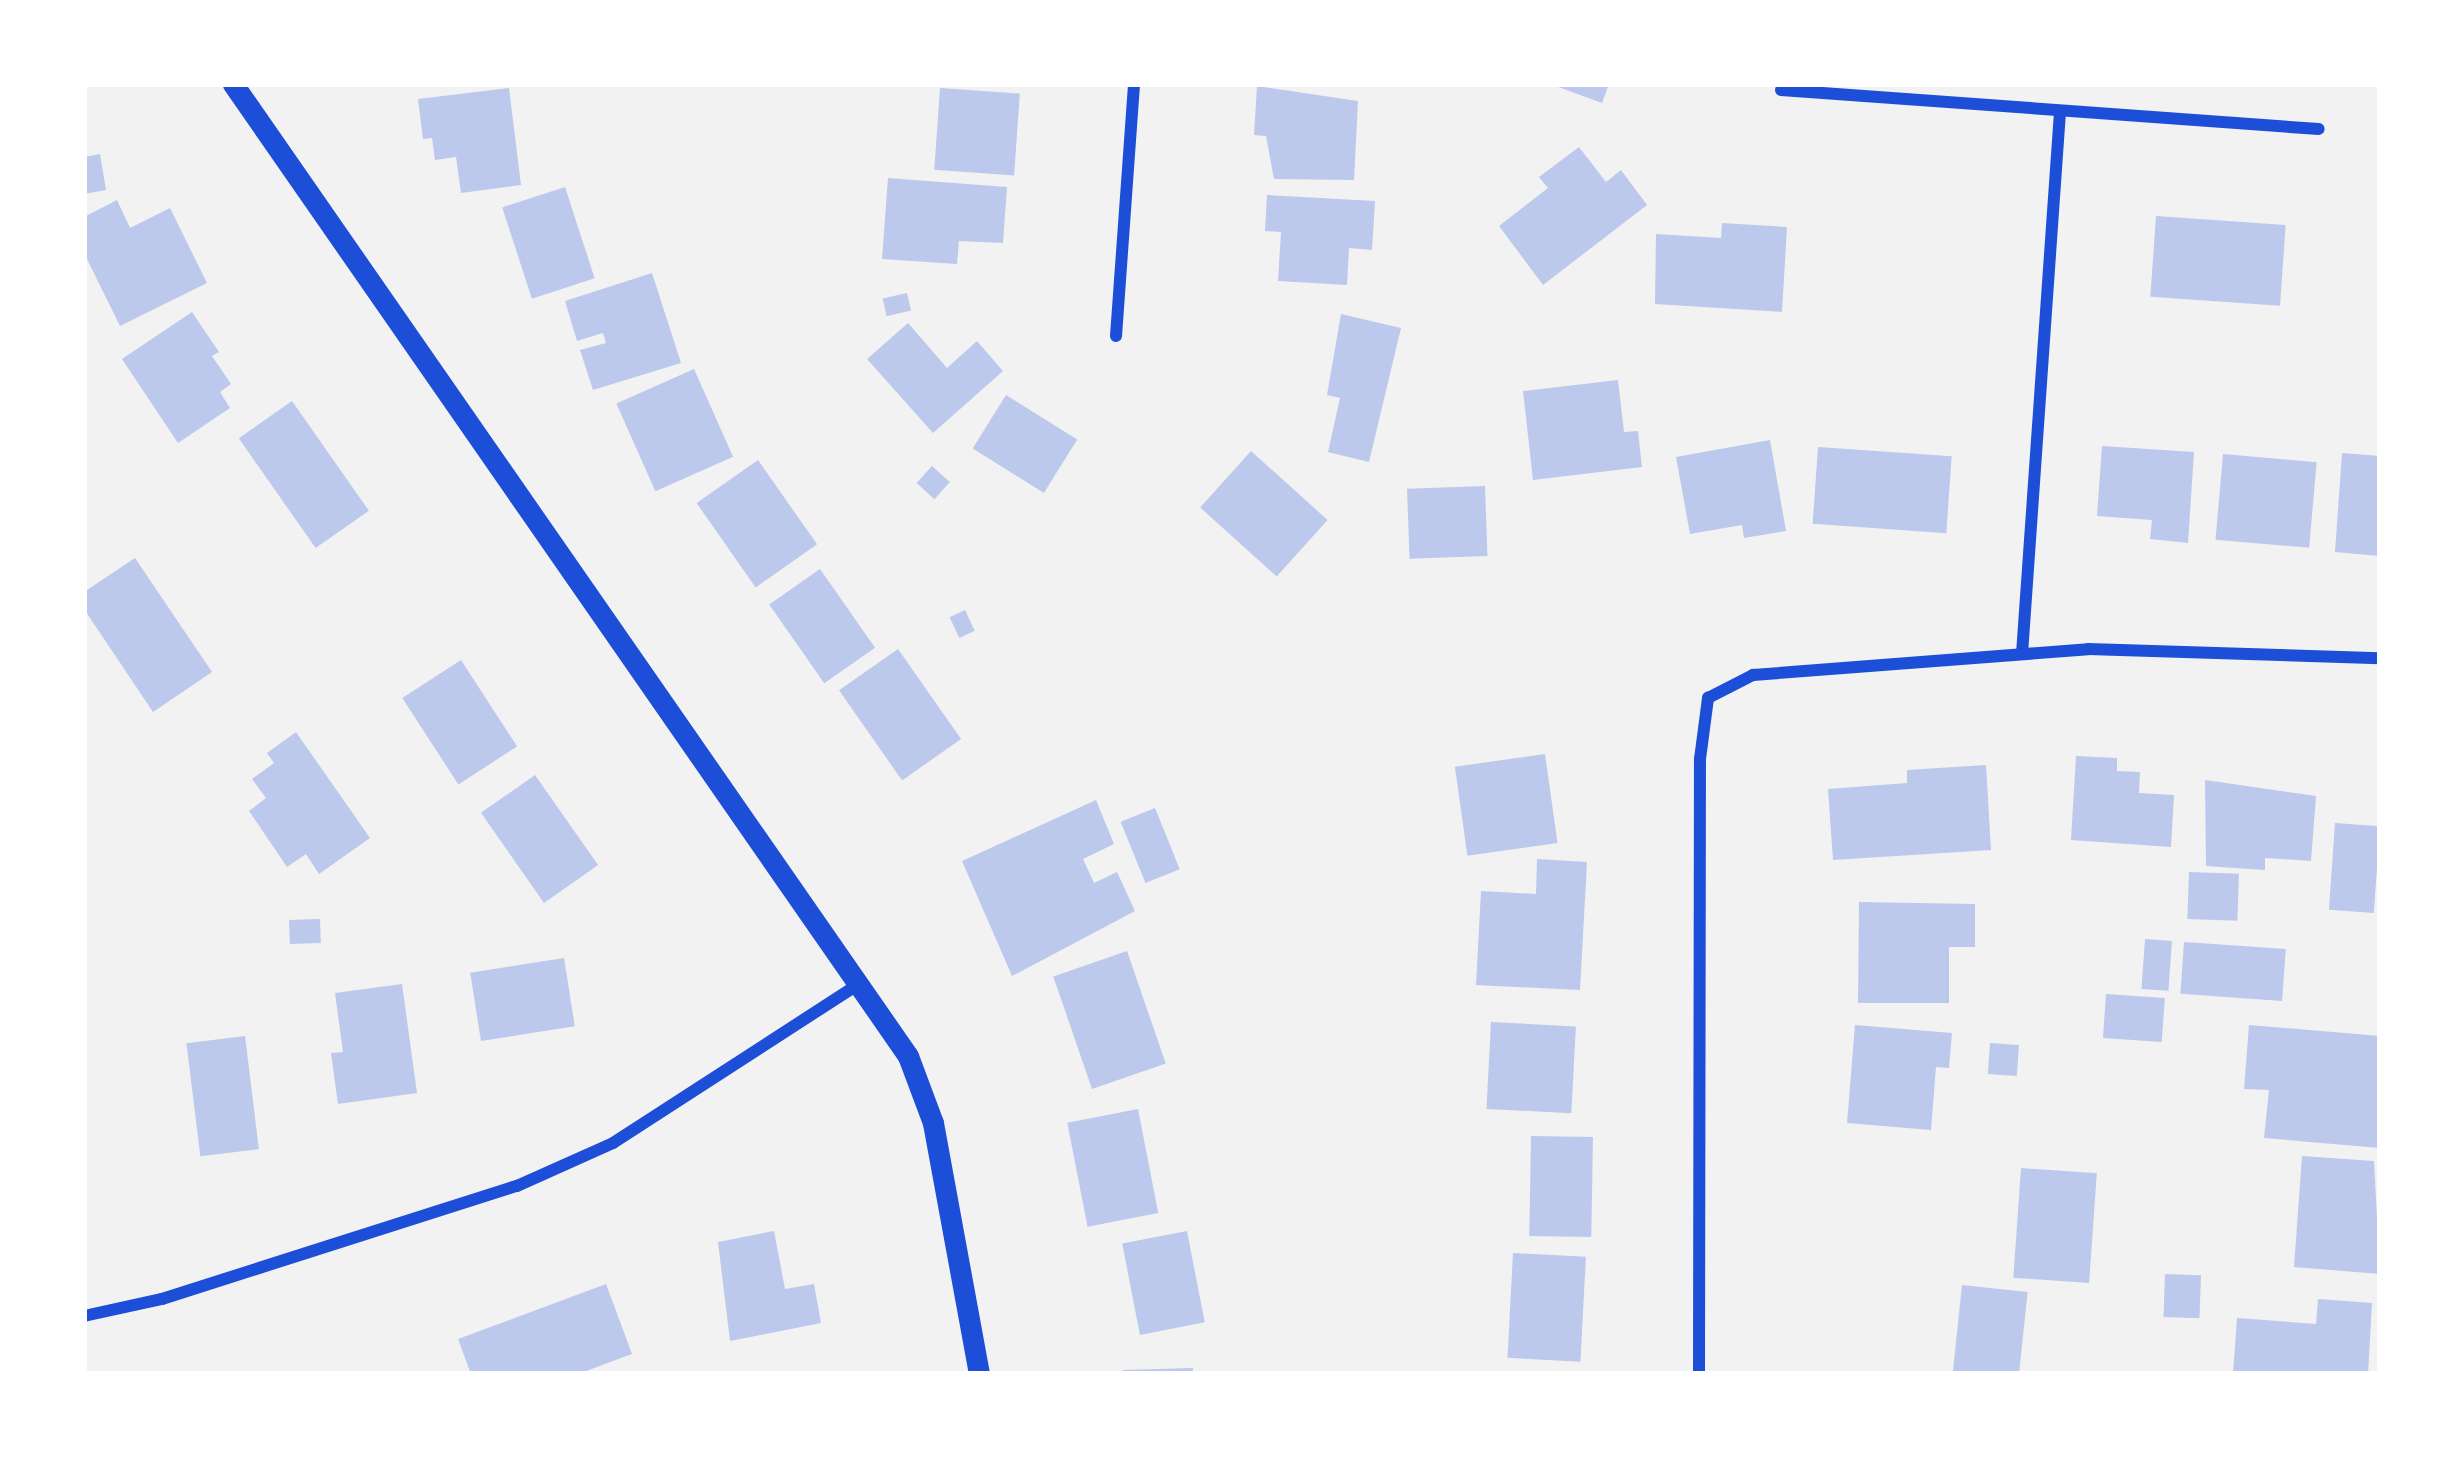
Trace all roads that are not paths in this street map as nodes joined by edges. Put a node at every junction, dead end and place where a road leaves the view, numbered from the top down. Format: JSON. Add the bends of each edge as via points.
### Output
{"nodes":[{"id":1,"x":233,"y":84,"type":"edge"},
{"id":2,"x":1134,"y":84,"type":"edge"},
{"id":3,"x":1781,"y":90,"type":"dead end"},
{"id":4,"x":2060,"y":112,"type":"junction"},
{"id":5,"x":2319,"y":129,"type":"dead end"},
{"id":6,"x":1116,"y":336,"type":"dead end"},
{"id":7,"x":2022,"y":654,"type":"junction"},
{"id":8,"x":2380,"y":658,"type":"edge"},
{"id":9,"x":860,"y":983,"type":"junction"},
{"id":10,"x":84,"y":1316,"type":"edge"},
{"id":11,"x":979,"y":1374,"type":"edge"},
{"id":12,"x":1699,"y":1374,"type":"edge"}],
"edges":[{"from":1,"to":9,"type":"street"},
{"from":2,"to":6,"type":"street"},
{"from":3,"to":4,"type":"street"},
{"from":4,"to":5,"type":"street"},
{"from":4,"to":7,"type":"street"},
{"from":7,"to":8,"type":"street","via":[[2162,647]]},
{"from":7,"to":12,"type":"street","via":[[1753,674],[1708,698],[1700,759]]},
{"from":9,"to":10,"type":"street","via":[[614,1143],[517,1186],[162,1299]]},
{"from":9,"to":11,"type":"street","via":[[908,1056],[933,1123]]}]}
